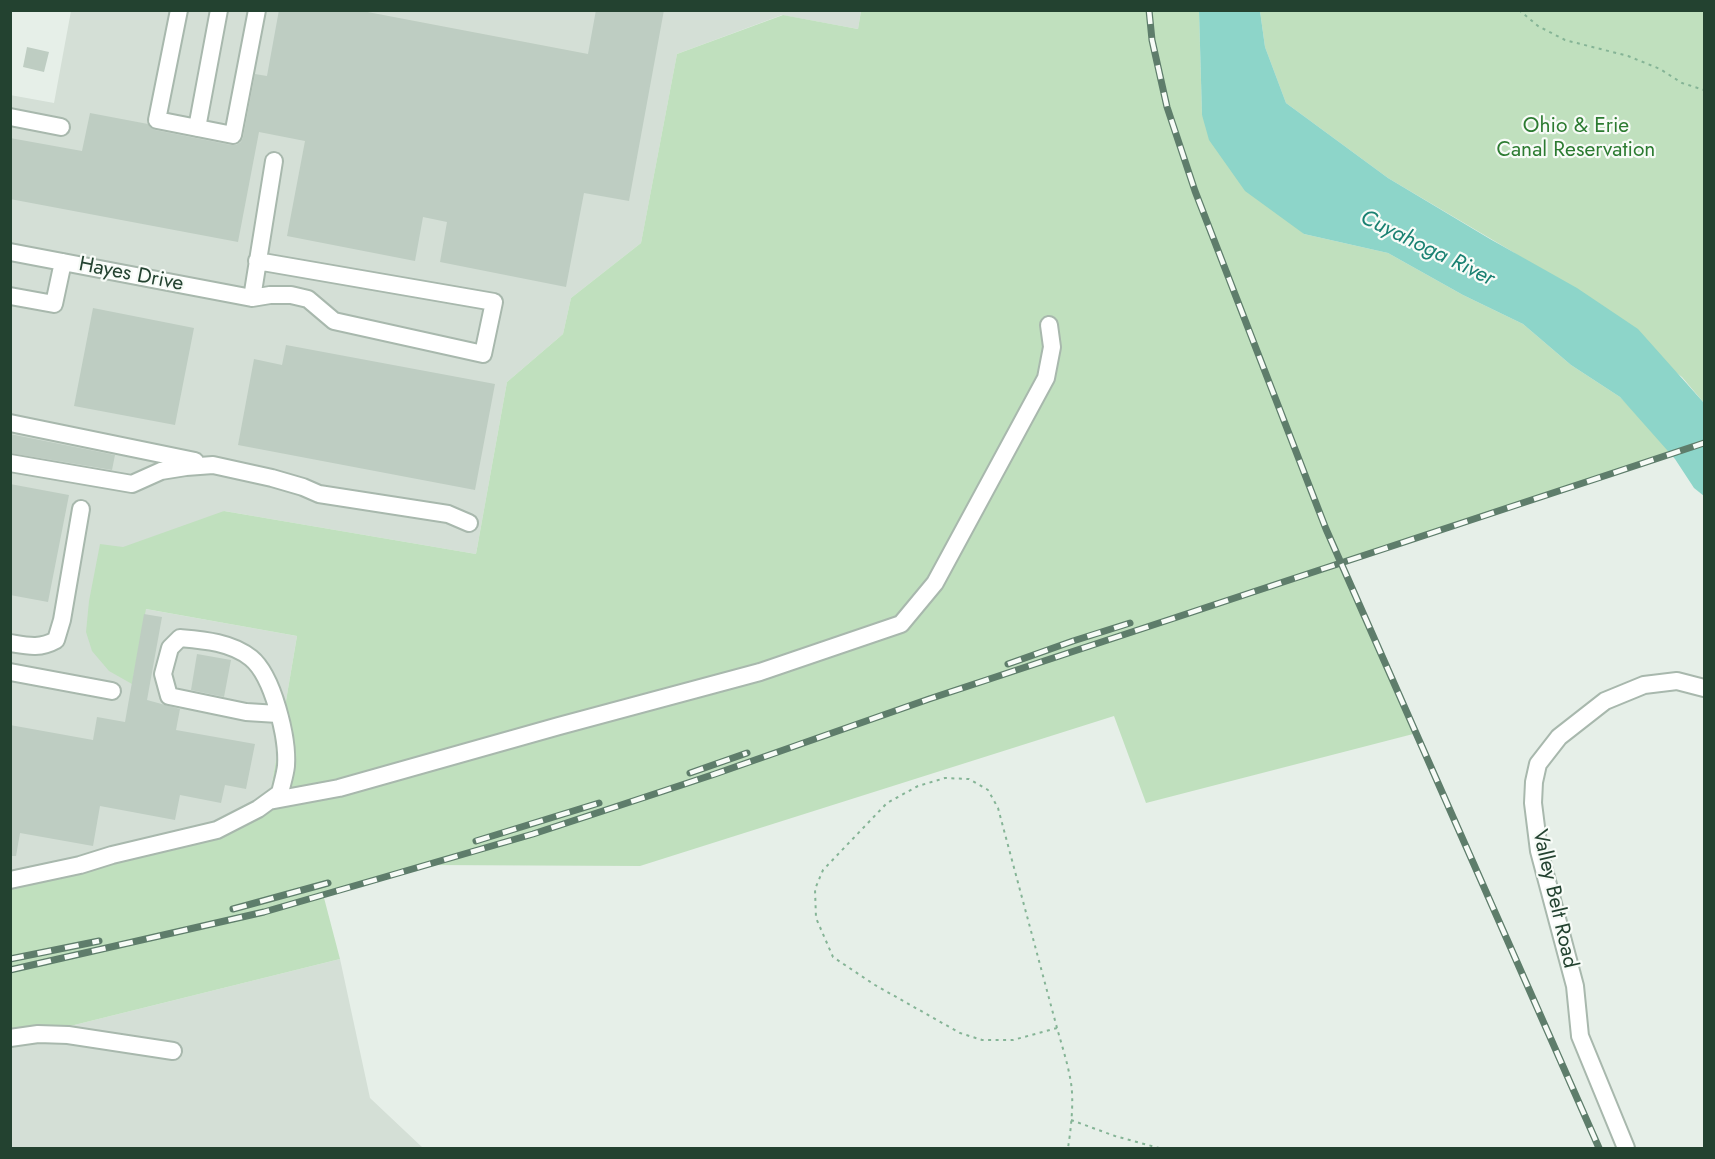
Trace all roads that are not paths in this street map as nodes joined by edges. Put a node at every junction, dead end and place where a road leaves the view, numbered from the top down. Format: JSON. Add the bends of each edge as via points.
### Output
{"nodes":[{"id":1,"x":179,"y":10,"type":"edge"},
{"id":2,"x":219,"y":10,"type":"edge"},
{"id":3,"x":257,"y":10,"type":"edge"},
{"id":4,"x":10,"y":117,"type":"edge"},
{"id":5,"x":62,"y":127,"type":"dead end"},
{"id":6,"x":197,"y":128,"type":"junction"},
{"id":7,"x":273,"y":161,"type":"dead end"},
{"id":8,"x":10,"y":252,"type":"edge"},
{"id":9,"x":258,"y":261,"type":"junction"},
{"id":10,"x":63,"y":262,"type":"junction"},
{"id":11,"x":10,"y":296,"type":"edge"},
{"id":12,"x":252,"y":298,"type":"junction"},
{"id":13,"x":1049,"y":325,"type":"dead end"},
{"id":14,"x":10,"y":423,"type":"edge"},
{"id":15,"x":10,"y":463,"type":"edge"},
{"id":16,"x":213,"y":465,"type":"junction"},
{"id":17,"x":81,"y":509,"type":"dead end"},
{"id":18,"x":469,"y":523,"type":"dead end"},
{"id":19,"x":10,"y":643,"type":"edge"},
{"id":20,"x":10,"y":672,"type":"edge"},
{"id":21,"x":1704,"y":688,"type":"edge"},
{"id":22,"x":112,"y":691,"type":"dead end"},
{"id":23,"x":278,"y":714,"type":"junction"},
{"id":24,"x":269,"y":801,"type":"junction"},
{"id":25,"x":10,"y":880,"type":"edge"},
{"id":26,"x":10,"y":1038,"type":"edge"},
{"id":27,"x":173,"y":1051,"type":"dead end"},
{"id":28,"x":1626,"y":1149,"type":"edge"}],
"edges":[{"from":1,"to":6,"type":"street","via":[[157,120]]},
{"from":2,"to":6,"type":"street"},
{"from":3,"to":6,"type":"street","via":[[233,135]]},
{"from":4,"to":5,"type":"street"},
{"from":7,"to":9,"type":"street"},
{"from":8,"to":10,"type":"street","name":"Hayes Drive"},
{"from":9,"to":12,"type":"street"},
{"from":9,"to":12,"type":"street","name":"Hayes Drive","via":[[494,302],[483,354],[334,321],[308,299],[291,295]]},
{"from":10,"to":11,"type":"street","via":[[54,304]]},
{"from":10,"to":12,"type":"street","name":"Hayes Drive"},
{"from":13,"to":24,"type":"street","via":[[1052,347],[1046,378],[935,583],[901,624],[749,675],[339,788]]},
{"from":14,"to":16,"type":"street"},
{"from":15,"to":16,"type":"street","via":[[132,484],[161,471]]},
{"from":16,"to":18,"type":"street","via":[[272,478],[319,494],[448,514]]},
{"from":17,"to":19,"type":"street","via":[[56,640],[45,646]]},
{"from":20,"to":22,"type":"street"},
{"from":21,"to":28,"type":"street","name":"Valley Belt Road","via":[[1677,681],[1644,685],[1605,701],[1559,737],[1539,765],[1534,782],[1539,851],[1575,986],[1580,1036]]},
{"from":23,"to":23,"type":"street","via":[[263,672],[250,657],[206,640],[180,638],[170,648],[163,674],[169,696],[246,712]]},
{"from":23,"to":24,"type":"street","via":[[286,766],[280,793]]},
{"from":24,"to":25,"type":"street","via":[[217,830]]},
{"from":26,"to":27,"type":"street","via":[[68,1035]]}]}
